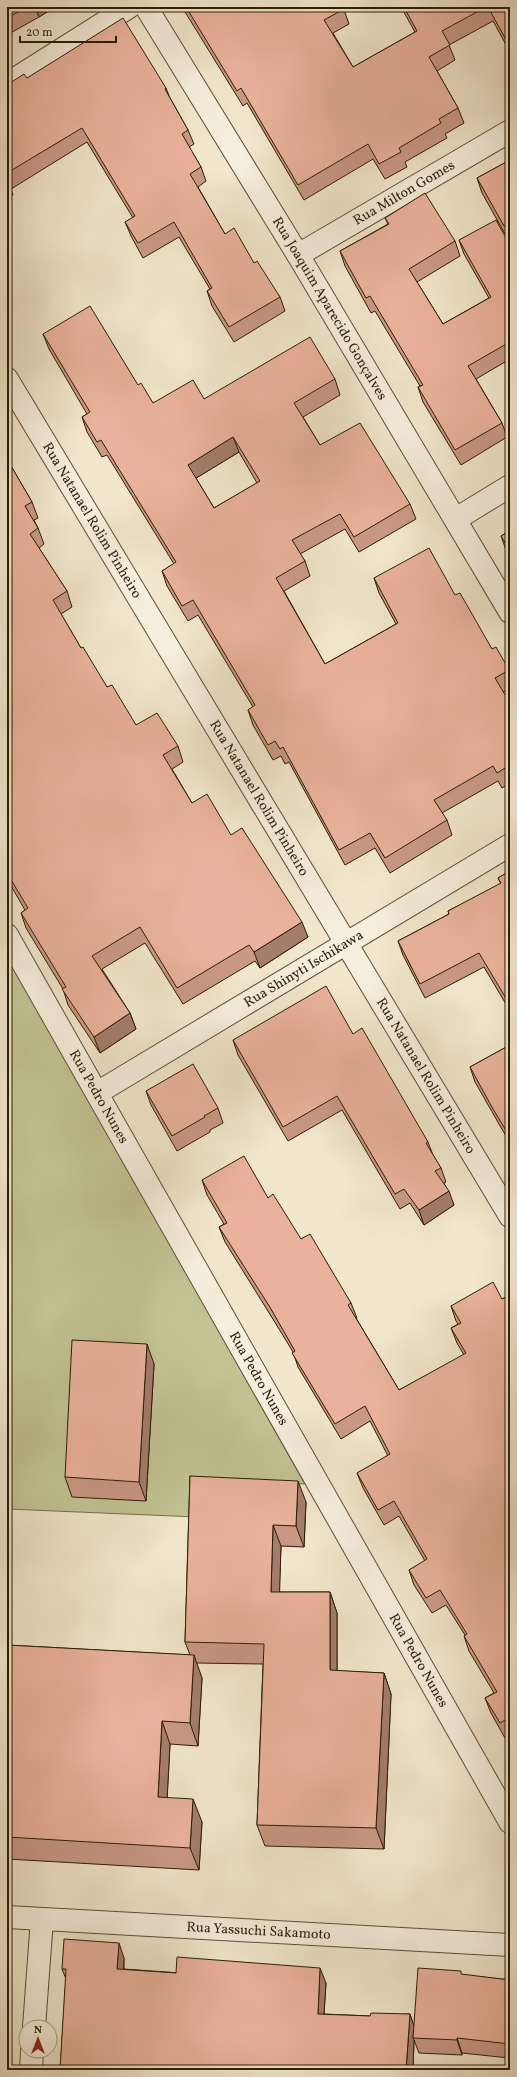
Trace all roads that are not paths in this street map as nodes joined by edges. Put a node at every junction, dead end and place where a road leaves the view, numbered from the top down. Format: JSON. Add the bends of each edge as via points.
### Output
{"nodes":[{"id":1,"x":129,"y":7,"type":"edge"},
{"id":2,"x":146,"y":7,"type":"edge"},
{"id":3,"x":7,"y":84,"type":"edge"},
{"id":4,"x":510,"y":131,"type":"edge"},
{"id":5,"x":298,"y":255,"type":"junction"},
{"id":6,"x":7,"y":379,"type":"edge"},
{"id":7,"x":510,"y":486,"type":"edge"},
{"id":8,"x":456,"y":519,"type":"junction"},
{"id":9,"x":510,"y":612,"type":"edge"},
{"id":10,"x":510,"y":845,"type":"edge"},
{"id":11,"x":7,"y":935,"type":"edge"},
{"id":12,"x":346,"y":943,"type":"junction"},
{"id":13,"x":97,"y":1092,"type":"junction"},
{"id":14,"x":510,"y":1216,"type":"edge"},
{"id":15,"x":510,"y":1822,"type":"edge"},
{"id":16,"x":7,"y":1917,"type":"edge"},
{"id":17,"x":42,"y":1919,"type":"junction"},
{"id":18,"x":510,"y":1945,"type":"edge"},
{"id":19,"x":35,"y":2019,"type":"edge"},
{"id":20,"x":32,"y":2059,"type":"edge"},
{"id":21,"x":31,"y":2070,"type":"edge"}],
"edges":[{"from":1,"to":3,"type":"street"},
{"from":2,"to":5,"type":"street","name":"Rua Joaquim Aparecido Gonçalves"},
{"from":4,"to":5,"type":"street","name":"Rua Milton Gomes"},
{"from":5,"to":8,"type":"street","name":"Rua Joaquim Aparecido Gonçalves"},
{"from":6,"to":12,"type":"street","name":"Rua Natanael Rolim Pinheiro"},
{"from":7,"to":8,"type":"street"},
{"from":8,"to":9,"type":"street","name":"Rua Joaquim Aparecido Gonçalves"},
{"from":10,"to":12,"type":"street","name":"Rua Shinyti Ischikawa"},
{"from":11,"to":13,"type":"street","name":"Rua Pedro Nunes"},
{"from":12,"to":13,"type":"street","name":"Rua Shinyti Ischikawa"},
{"from":12,"to":14,"type":"street","name":"Rua Natanael Rolim Pinheiro"},
{"from":13,"to":15,"type":"street","name":"Rua Pedro Nunes"},
{"from":16,"to":17,"type":"street","name":"Rua Yassuchi Sakamoto"},
{"from":17,"to":18,"type":"street","name":"Rua Yassuchi Sakamoto"},
{"from":17,"to":19,"type":"street"},
{"from":20,"to":21,"type":"street"}]}
